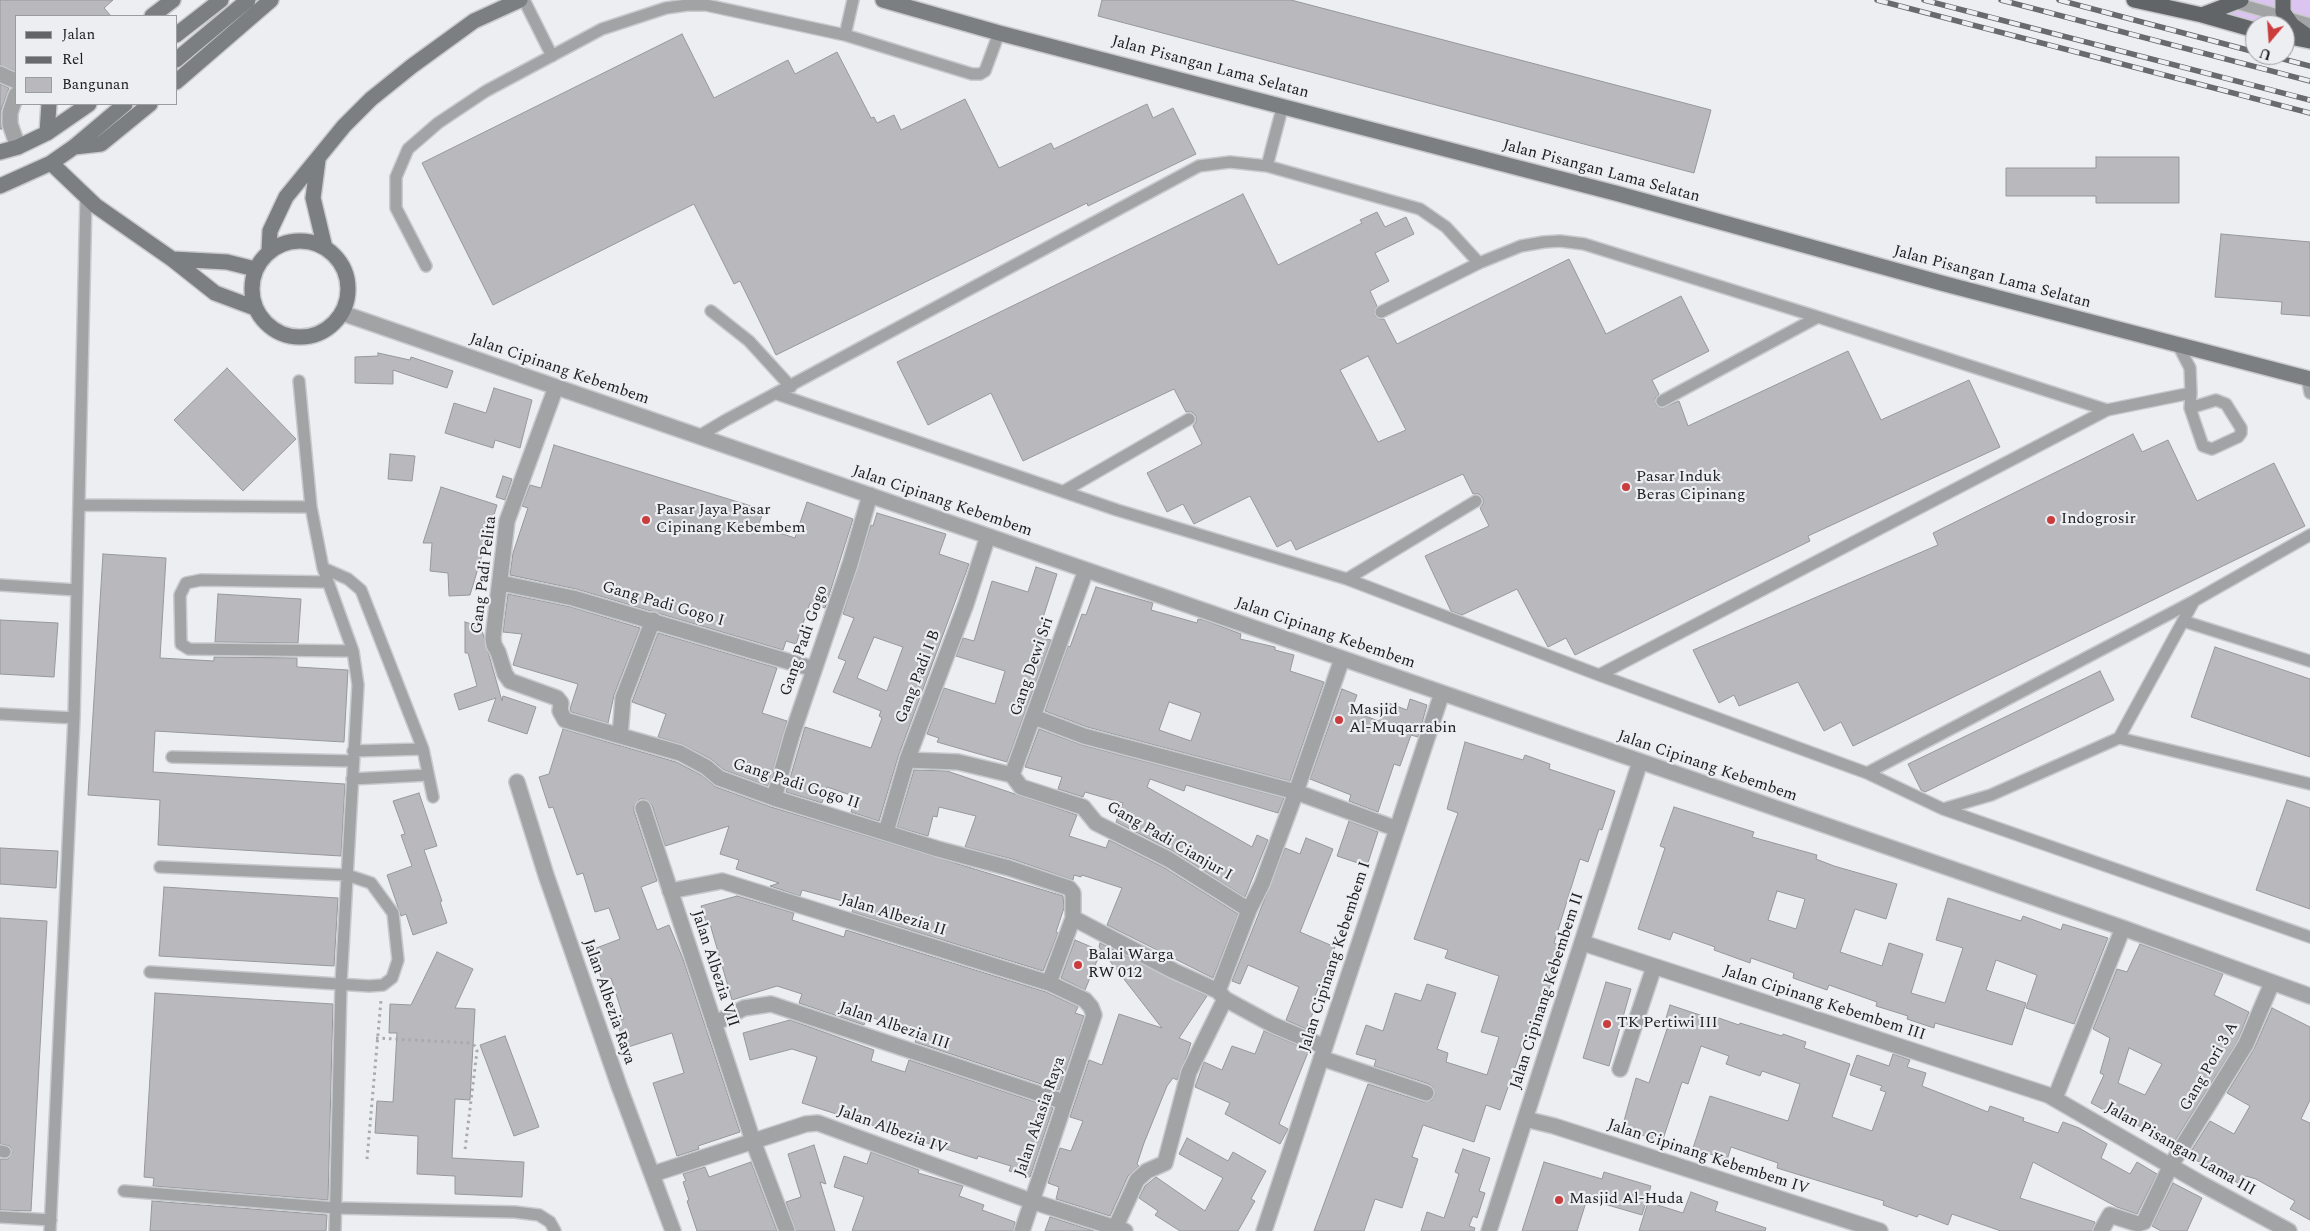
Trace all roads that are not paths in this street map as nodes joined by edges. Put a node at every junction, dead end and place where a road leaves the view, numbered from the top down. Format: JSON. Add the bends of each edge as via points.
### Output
{"nodes":[{"id":1,"x":173,"y":0,"type":"edge"},
{"id":2,"x":221,"y":0,"type":"edge"},
{"id":3,"x":248,"y":0,"type":"edge"},
{"id":4,"x":271,"y":0,"type":"edge"},
{"id":5,"x":522,"y":0,"type":"edge"},
{"id":6,"x":854,"y":0,"type":"edge"},
{"id":7,"x":883,"y":0,"type":"edge"},
{"id":8,"x":2134,"y":0,"type":"edge"},
{"id":9,"x":2283,"y":0,"type":"edge"},
{"id":10,"x":2234,"y":1,"type":"edge"},
{"id":11,"x":153,"y":15,"type":"edge"},
{"id":12,"x":2202,"y":15,"type":"junction"},
{"id":13,"x":2280,"y":15,"type":"edge"},
{"id":14,"x":2285,"y":15,"type":"edge"},
{"id":15,"x":2295,"y":19,"type":"edge"},
{"id":16,"x":2310,"y":24,"type":"edge"},
{"id":17,"x":2245,"y":27,"type":"edge"},
{"id":18,"x":2295,"y":28,"type":"edge"},
{"id":19,"x":999,"y":32,"type":"junction"},
{"id":20,"x":178,"y":33,"type":"edge"},
{"id":21,"x":845,"y":35,"type":"junction"},
{"id":22,"x":2295,"y":38,"type":"edge"},
{"id":23,"x":2310,"y":40,"type":"edge"},
{"id":24,"x":552,"y":56,"type":"junction"},
{"id":25,"x":178,"y":58,"type":"edge"},
{"id":26,"x":0,"y":74,"type":"edge"},
{"id":27,"x":178,"y":80,"type":"edge"},
{"id":28,"x":15,"y":81,"type":"edge"},
{"id":29,"x":15,"y":98,"type":"edge"},
{"id":30,"x":49,"y":105,"type":"edge"},
{"id":31,"x":88,"y":105,"type":"edge"},
{"id":32,"x":124,"y":105,"type":"edge"},
{"id":33,"x":149,"y":105,"type":"edge"},
{"id":34,"x":1283,"y":105,"type":"junction"},
{"id":35,"x":48,"y":133,"type":"junction"},
{"id":36,"x":18,"y":147,"type":"junction"},
{"id":37,"x":74,"y":147,"type":"junction"},
{"id":38,"x":0,"y":152,"type":"edge"},
{"id":39,"x":319,"y":156,"type":"junction"},
{"id":40,"x":51,"y":162,"type":"junction"},
{"id":41,"x":1267,"y":166,"type":"junction"},
{"id":42,"x":0,"y":186,"type":"edge"},
{"id":43,"x":86,"y":198,"type":"junction"},
{"id":44,"x":325,"y":248,"type":"junction"},
{"id":45,"x":269,"y":251,"type":"junction"},
{"id":46,"x":172,"y":259,"type":"junction"},
{"id":47,"x":1479,"y":263,"type":"junction"},
{"id":48,"x":426,"y":266,"type":"dead end"},
{"id":49,"x":255,"y":269,"type":"junction"},
{"id":50,"x":255,"y":308,"type":"junction"},
{"id":51,"x":711,"y":311,"type":"dead end"},
{"id":52,"x":1381,"y":312,"type":"dead end"},
{"id":53,"x":342,"y":313,"type":"junction"},
{"id":54,"x":1818,"y":316,"type":"junction"},
{"id":55,"x":2177,"y":343,"type":"junction"},
{"id":56,"x":299,"y":381,"type":"dead end"},
{"id":57,"x":2309,"y":383,"type":"edge"},
{"id":58,"x":556,"y":387,"type":"junction"},
{"id":59,"x":791,"y":387,"type":"junction"},
{"id":60,"x":2191,"y":393,"type":"junction"},
{"id":61,"x":777,"y":394,"type":"junction"},
{"id":62,"x":1662,"y":401,"type":"dead end"},
{"id":63,"x":2190,"y":408,"type":"junction"},
{"id":64,"x":2107,"y":410,"type":"junction"},
{"id":65,"x":1189,"y":418,"type":"dead end"},
{"id":66,"x":699,"y":436,"type":"junction"},
{"id":67,"x":1064,"y":491,"type":"junction"},
{"id":68,"x":870,"y":495,"type":"junction"},
{"id":69,"x":1476,"y":501,"type":"dead end"},
{"id":70,"x":80,"y":505,"type":"junction"},
{"id":71,"x":311,"y":507,"type":"junction"},
{"id":72,"x":2310,"y":535,"type":"edge"},
{"id":73,"x":988,"y":536,"type":"junction"},
{"id":74,"x":323,"y":568,"type":"junction"},
{"id":75,"x":1086,"y":570,"type":"junction"},
{"id":76,"x":1347,"y":580,"type":"junction"},
{"id":77,"x":328,"y":582,"type":"junction"},
{"id":78,"x":501,"y":583,"type":"junction"},
{"id":79,"x":0,"y":585,"type":"edge"},
{"id":80,"x":76,"y":590,"type":"junction"},
{"id":81,"x":2194,"y":601,"type":"junction"},
{"id":82,"x":653,"y":620,"type":"junction"},
{"id":83,"x":2183,"y":621,"type":"junction"},
{"id":84,"x":353,"y":652,"type":"junction"},
{"id":85,"x":1342,"y":659,"type":"junction"},
{"id":86,"x":2310,"y":661,"type":"edge"},
{"id":87,"x":814,"y":669,"type":"junction"},
{"id":88,"x":1599,"y":675,"type":"junction"},
{"id":89,"x":510,"y":681,"type":"joint"},
{"id":90,"x":1442,"y":693,"type":"junction"},
{"id":91,"x":0,"y":714,"type":"edge"},
{"id":92,"x":1034,"y":717,"type":"junction"},
{"id":93,"x":74,"y":718,"type":"junction"},
{"id":94,"x":620,"y":736,"type":"junction"},
{"id":95,"x":2119,"y":738,"type":"junction"},
{"id":96,"x":423,"y":749,"type":"junction"},
{"id":97,"x":353,"y":756,"type":"junction"},
{"id":98,"x":172,"y":757,"type":"dead end"},
{"id":99,"x":906,"y":760,"type":"junction"},
{"id":100,"x":1640,"y":762,"type":"junction"},
{"id":101,"x":1867,"y":773,"type":"junction"},
{"id":102,"x":428,"y":774,"type":"junction"},
{"id":103,"x":1012,"y":775,"type":"junction"},
{"id":104,"x":352,"y":779,"type":"junction"},
{"id":105,"x":517,"y":782,"type":"dead end"},
{"id":106,"x":2310,"y":784,"type":"edge"},
{"id":107,"x":1296,"y":792,"type":"junction"},
{"id":108,"x":433,"y":797,"type":"dead end"},
{"id":109,"x":774,"y":798,"type":"junction"},
{"id":110,"x":642,"y":808,"type":"dead end"},
{"id":111,"x":1943,"y":809,"type":"junction"},
{"id":112,"x":1397,"y":829,"type":"junction"},
{"id":113,"x":886,"y":832,"type":"junction"},
{"id":114,"x":160,"y":867,"type":"dead end"},
{"id":115,"x":347,"y":875,"type":"junction"},
{"id":116,"x":670,"y":891,"type":"junction"},
{"id":117,"x":1249,"y":910,"type":"junction"},
{"id":118,"x":1073,"y":918,"type":"junction"},
{"id":119,"x":2123,"y":928,"type":"junction"},
{"id":120,"x":2310,"y":936,"type":"edge"},
{"id":121,"x":1582,"y":943,"type":"junction"},
{"id":122,"x":1654,"y":967,"type":"junction"},
{"id":123,"x":150,"y":972,"type":"dead end"},
{"id":124,"x":341,"y":983,"type":"junction"},
{"id":125,"x":1049,"y":983,"type":"junction"},
{"id":126,"x":2272,"y":983,"type":"junction"},
{"id":127,"x":1222,"y":995,"type":"junction"},
{"id":128,"x":2310,"y":996,"type":"edge"},
{"id":129,"x":1094,"y":1015,"type":"joint"},
{"id":130,"x":714,"y":1024,"type":"junction"},
{"id":131,"x":1323,"y":1053,"type":"junction"},
{"id":132,"x":1620,"y":1069,"type":"dead end"},
{"id":133,"x":1426,"y":1093,"type":"dead end"},
{"id":134,"x":2054,"y":1098,"type":"junction"},
{"id":135,"x":1064,"y":1102,"type":"junction"},
{"id":136,"x":1525,"y":1119,"type":"junction"},
{"id":137,"x":753,"y":1142,"type":"junction"},
{"id":138,"x":2171,"y":1165,"type":"junction"},
{"id":139,"x":653,"y":1174,"type":"junction"},
{"id":140,"x":124,"y":1190,"type":"dead end"},
{"id":141,"x":1031,"y":1201,"type":"junction"},
{"id":142,"x":336,"y":1208,"type":"junction"},
{"id":143,"x":0,"y":1217,"type":"edge"},
{"id":144,"x":51,"y":1225,"type":"edge"},
{"id":145,"x":1120,"y":1230,"type":"edge"},
{"id":146,"x":335,"y":1231,"type":"edge"},
{"id":147,"x":555,"y":1231,"type":"edge"},
{"id":148,"x":672,"y":1231,"type":"edge"},
{"id":149,"x":787,"y":1231,"type":"edge"},
{"id":150,"x":1022,"y":1231,"type":"edge"},
{"id":151,"x":1264,"y":1231,"type":"edge"},
{"id":152,"x":1489,"y":1231,"type":"edge"},
{"id":153,"x":1880,"y":1231,"type":"edge"},
{"id":154,"x":2101,"y":1231,"type":"edge"},
{"id":155,"x":2289,"y":1231,"type":"edge"}],
"edges":[{"from":1,"to":11,"type":"street"},
{"from":2,"to":20,"type":"street"},
{"from":3,"to":25,"type":"street"},
{"from":4,"to":27,"type":"street"},
{"from":5,"to":24,"type":"lane"},
{"from":5,"to":39,"type":"street","via":[[474,21],[412,66],[371,99]]},
{"from":6,"to":21,"type":"lane"},
{"from":7,"to":19,"type":"street","name":"Jalan Pisangan Lama Selatan"},
{"from":8,"to":12,"type":"main road"},
{"from":9,"to":14,"type":"main road"},
{"from":10,"to":12,"type":"main road"},
{"from":10,"to":13,"type":"lane"},
{"from":12,"to":17,"type":"main road"},
{"from":15,"to":16,"type":"lane"},
{"from":18,"to":23,"type":"main road"},
{"from":19,"to":21,"type":"lane","via":[[985,71],[980,74]]},
{"from":19,"to":34,"type":"street","name":"Jalan Pisangan Lama Selatan"},
{"from":21,"to":24,"type":"lane","via":[[706,6],[687,5],[666,8],[602,30]]},
{"from":22,"to":23,"type":"main road"},
{"from":24,"to":48,"type":"lane","via":[[486,91],[438,123],[408,149],[396,177],[396,208]]},
{"from":26,"to":28,"type":"street"},
{"from":29,"to":36,"type":"street","via":[[10,124]]},
{"from":30,"to":35,"type":"street"},
{"from":31,"to":35,"type":"street"},
{"from":32,"to":37,"type":"street"},
{"from":33,"to":37,"type":"street","via":[[101,144]]},
{"from":34,"to":41,"type":"lane"},
{"from":34,"to":55,"type":"street","name":"Jalan Pisangan Lama Selatan","via":[[1945,284]]},
{"from":35,"to":36,"type":"street"},
{"from":36,"to":38,"type":"street"},
{"from":37,"to":40,"type":"street"},
{"from":39,"to":44,"type":"street","via":[[313,198]]},
{"from":39,"to":45,"type":"street","via":[[282,205],[270,231]]},
{"from":40,"to":42,"type":"street","via":[[32,174]]},
{"from":40,"to":43,"type":"street"},
{"from":41,"to":47,"type":"lane","via":[[1427,212],[1446,227]]},
{"from":41,"to":59,"type":"lane","via":[[1230,162],[1199,166]]},
{"from":43,"to":46,"type":"street"},
{"from":43,"to":70,"type":"lane"},
{"from":44,"to":45,"type":"street","via":[[307,241],[287,242]]},
{"from":44,"to":53,"type":"street","via":[[339,261],[347,277],[348,296]]},
{"from":45,"to":49,"type":"street"},
{"from":46,"to":49,"type":"street","via":[[227,262]]},
{"from":46,"to":50,"type":"street","via":[[215,293]]},
{"from":47,"to":52,"type":"lane"},
{"from":47,"to":54,"type":"lane","via":[[1521,246],[1572,242]]},
{"from":49,"to":50,"type":"street","via":[[251,288]]},
{"from":50,"to":53,"type":"street","via":[[267,325],[286,336],[307,337],[328,329]]},
{"from":51,"to":59,"type":"lane","via":[[749,341]]},
{"from":53,"to":58,"type":"street","name":"Jalan Cipinang Kebembem"},
{"from":54,"to":62,"type":"lane"},
{"from":54,"to":64,"type":"lane"},
{"from":55,"to":57,"type":"street","name":"Jalan Pisangan Lama Selatan"},
{"from":55,"to":60,"type":"lane","via":[[2190,368]]},
{"from":56,"to":71,"type":"lane"},
{"from":58,"to":66,"type":"street","name":"Jalan Cipinang Kebembem"},
{"from":58,"to":78,"type":"street","name":"Gang Padi Pelita","via":[[507,521]]},
{"from":59,"to":61,"type":"lane"},
{"from":60,"to":63,"type":"lane"},
{"from":60,"to":64,"type":"lane"},
{"from":61,"to":66,"type":"lane"},
{"from":61,"to":67,"type":"lane"},
{"from":63,"to":63,"type":"lane","via":[[2203,446],[2207,449],[2241,433],[2226,404],[2216,400]]},
{"from":64,"to":88,"type":"lane"},
{"from":65,"to":67,"type":"lane"},
{"from":66,"to":68,"type":"street","name":"Jalan Cipinang Kebembem"},
{"from":67,"to":76,"type":"lane"},
{"from":68,"to":73,"type":"street","name":"Jalan Cipinang Kebembem"},
{"from":68,"to":87,"type":"street","name":"Gang Padi Gogo"},
{"from":69,"to":76,"type":"lane"},
{"from":70,"to":71,"type":"lane"},
{"from":70,"to":80,"type":"lane"},
{"from":71,"to":74,"type":"lane"},
{"from":72,"to":81,"type":"lane"},
{"from":73,"to":75,"type":"street","name":"Jalan Cipinang Kebembem"},
{"from":73,"to":99,"type":"street","name":"Gang Padi I B","via":[[966,604]]},
{"from":74,"to":77,"type":"lane"},
{"from":74,"to":96,"type":"lane","via":[[361,590]]},
{"from":75,"to":85,"type":"street","name":"Jalan Cipinang Kebembem"},
{"from":75,"to":92,"type":"street","name":"Gang Dewi Sri"},
{"from":76,"to":88,"type":"lane"},
{"from":77,"to":84,"type":"lane"},
{"from":77,"to":84,"type":"lane","via":[[201,580],[186,583],[180,595],[181,644],[189,649]]},
{"from":78,"to":82,"type":"street","name":"Gang Padi Gogo I"},
{"from":78,"to":89,"type":"street","name":"Gang Padi Pelita","via":[[493,638]]},
{"from":79,"to":80,"type":"lane"},
{"from":80,"to":93,"type":"lane"},
{"from":81,"to":83,"type":"lane"},
{"from":81,"to":101,"type":"lane"},
{"from":82,"to":87,"type":"street","name":"Gang Padi Gogo I"},
{"from":82,"to":94,"type":"street","via":[[623,698]]},
{"from":83,"to":86,"type":"lane"},
{"from":83,"to":95,"type":"lane"},
{"from":84,"to":97,"type":"lane","via":[[358,685]]},
{"from":85,"to":90,"type":"street","name":"Jalan Cipinang Kebembem"},
{"from":85,"to":107,"type":"street"},
{"from":87,"to":109,"type":"street","name":"Gang Padi Gogo"},
{"from":88,"to":101,"type":"lane"},
{"from":89,"to":94,"type":"street","name":"Gang Padi Gogo II","via":[[560,700],[561,716],[565,720]]},
{"from":90,"to":100,"type":"street","name":"Jalan Cipinang Kebembem"},
{"from":90,"to":112,"type":"street","name":"Jalan Cipinang Kebembem I"},
{"from":91,"to":93,"type":"lane"},
{"from":92,"to":103,"type":"street","name":"Gang Dewi Sri"},
{"from":92,"to":107,"type":"street","via":[[1093,738]]},
{"from":93,"to":144,"type":"lane"},
{"from":94,"to":109,"type":"street","name":"Gang Padi Gogo II","via":[[680,753],[719,778]]},
{"from":95,"to":106,"type":"lane"},
{"from":95,"to":111,"type":"lane","via":[[1991,795]]},
{"from":96,"to":97,"type":"lane"},
{"from":96,"to":102,"type":"lane"},
{"from":97,"to":98,"type":"lane"},
{"from":97,"to":104,"type":"lane"},
{"from":99,"to":103,"type":"street","name":"Gang Padi Cianjur I","via":[[958,762]]},
{"from":99,"to":113,"type":"street","name":"Gang Padi I B"},
{"from":100,"to":119,"type":"street","name":"Jalan Cipinang Kebembem"},
{"from":100,"to":121,"type":"street","name":"Jalan Cipinang Kebembem II"},
{"from":101,"to":111,"type":"lane"},
{"from":102,"to":104,"type":"lane"},
{"from":102,"to":108,"type":"lane"},
{"from":103,"to":117,"type":"street","name":"Gang Padi Cianjur I","via":[[1021,787],[1083,807],[1096,823],[1168,859]]},
{"from":104,"to":115,"type":"lane"},
{"from":105,"to":139,"type":"street","name":"Jalan Albezia Raya","via":[[619,1086]]},
{"from":107,"to":112,"type":"street"},
{"from":107,"to":117,"type":"street"},
{"from":109,"to":113,"type":"street","name":"Gang Padi Gogo II"},
{"from":110,"to":116,"type":"street","name":"Jalan Albezia VII"},
{"from":111,"to":120,"type":"lane"},
{"from":112,"to":131,"type":"street","name":"Jalan Cipinang Kebembem I"},
{"from":113,"to":118,"type":"street","name":"Gang Padi Gogo II","via":[[1069,888],[1073,893]]},
{"from":114,"to":115,"type":"lane"},
{"from":115,"to":124,"type":"lane"},
{"from":115,"to":124,"type":"lane","via":[[371,882],[393,913],[398,960],[392,978],[383,985]]},
{"from":116,"to":125,"type":"street","name":"Jalan Albezia II","via":[[722,881]]},
{"from":116,"to":130,"type":"street","name":"Jalan Albezia VII"},
{"from":117,"to":127,"type":"street"},
{"from":118,"to":125,"type":"street"},
{"from":118,"to":127,"type":"street"},
{"from":119,"to":126,"type":"street","name":"Jalan Cipinang Kebembem"},
{"from":119,"to":134,"type":"street"},
{"from":121,"to":122,"type":"street","name":"Jalan Cipinang Kebembem III"},
{"from":121,"to":136,"type":"street","name":"Jalan Cipinang Kebembem II"},
{"from":122,"to":132,"type":"street"},
{"from":122,"to":134,"type":"street","name":"Jalan Cipinang Kebembem III"},
{"from":123,"to":124,"type":"lane"},
{"from":124,"to":142,"type":"lane"},
{"from":125,"to":129,"type":"street","name":"Jalan Albezia II","via":[[1085,1000]]},
{"from":126,"to":128,"type":"street","name":"Jalan Cipinang Kebembem"},
{"from":126,"to":138,"type":"street","name":"Gang Pori 3 A","via":[[2246,1044]]},
{"from":127,"to":131,"type":"street"},
{"from":127,"to":145,"type":"street","via":[[1189,1072],[1165,1163],[1146,1171],[1137,1180]]},
{"from":129,"to":135,"type":"street","name":"Jalan Akasia Raya"},
{"from":130,"to":135,"type":"street","name":"Jalan Albezia III","via":[[744,1008],[771,1004]]},
{"from":130,"to":137,"type":"street","name":"Jalan Albezia VII"},
{"from":131,"to":133,"type":"street"},
{"from":131,"to":151,"type":"street","name":"Jalan Cipinang Kebembem I"},
{"from":134,"to":138,"type":"street","name":"Jalan Pisangan Lama III"},
{"from":135,"to":141,"type":"street","name":"Jalan Akasia Raya"},
{"from":136,"to":152,"type":"street","name":"Jalan Cipinang Kebembem II"},
{"from":136,"to":153,"type":"street","name":"Jalan Cipinang Kebembem IV"},
{"from":137,"to":139,"type":"street","name":"Jalan Albezia IV"},
{"from":137,"to":141,"type":"street","name":"Jalan Albezia IV","via":[[818,1123]]},
{"from":137,"to":149,"type":"street","name":"Jalan Albezia VII"},
{"from":138,"to":154,"type":"street","name":"Gang Pori 3 A","via":[[2144,1222],[2138,1224],[2110,1215]]},
{"from":138,"to":155,"type":"street","name":"Jalan Pisangan Lama III"},
{"from":139,"to":148,"type":"street","name":"Jalan Albezia Raya"},
{"from":140,"to":142,"type":"lane"},
{"from":141,"to":145,"type":"street","name":"Jalan Albezia IV"},
{"from":141,"to":150,"type":"street","name":"Jalan Akasia Raya"},
{"from":142,"to":146,"type":"lane"},
{"from":142,"to":147,"type":"lane","via":[[516,1212],[539,1215],[550,1222]]},
{"from":143,"to":144,"type":"lane"}]}
